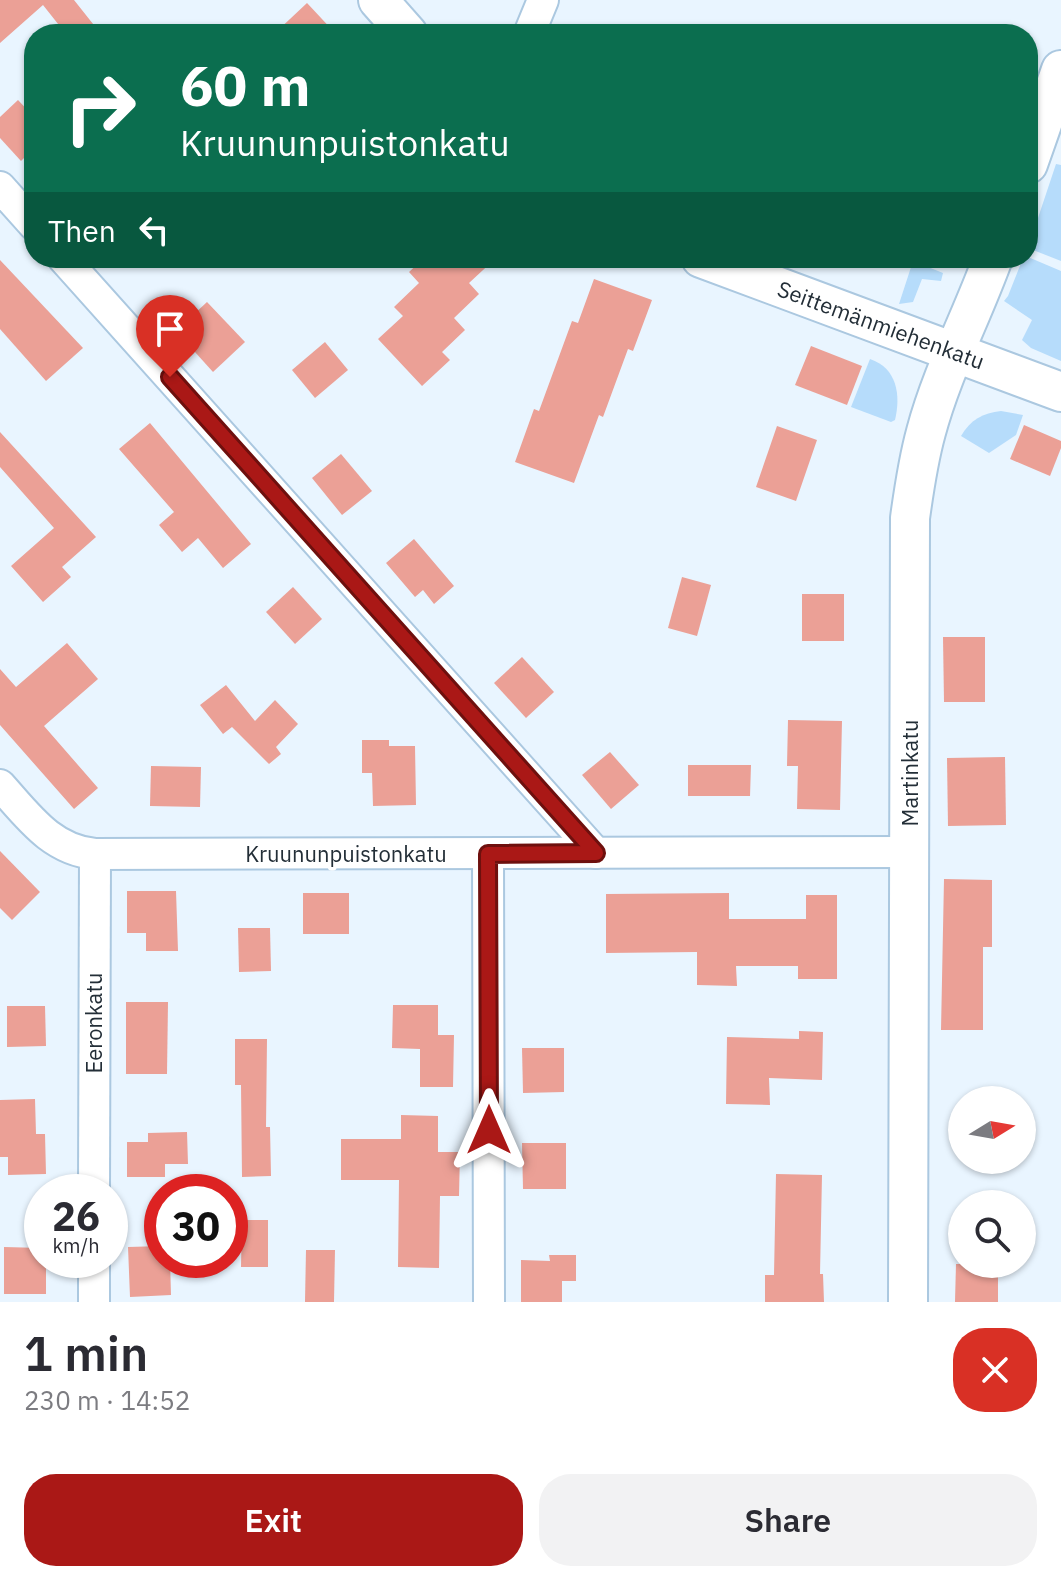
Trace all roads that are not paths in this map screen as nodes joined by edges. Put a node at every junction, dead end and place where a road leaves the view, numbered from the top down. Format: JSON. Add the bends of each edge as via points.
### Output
{"nodes":[{"id":1,"x":378,"y":0,"type":"edge"},
{"id":2,"x":543,"y":0,"type":"edge"},
{"id":3,"x":399,"y":24,"type":"edge"},
{"id":4,"x":533,"y":24,"type":"edge"},
{"id":5,"x":1061,"y":70,"type":"edge"},
{"id":6,"x":1038,"y":136,"type":"edge"},
{"id":7,"x":0,"y":187,"type":"edge"},
{"id":8,"x":24,"y":214,"type":"edge"},
{"id":9,"x":72,"y":268,"type":"edge"},
{"id":10,"x":728,"y":268,"type":"edge"},
{"id":11,"x":989,"y":268,"type":"edge"},
{"id":12,"x":955,"y":353,"type":"junction"},
{"id":13,"x":1061,"y":392,"type":"edge"},
{"id":14,"x":0,"y":785,"type":"edge"},
{"id":15,"x":911,"y":852,"type":"junction"},
{"id":16,"x":596,"y":853,"type":"junction"},
{"id":17,"x":95,"y":854,"type":"junction"},
{"id":18,"x":488,"y":854,"type":"junction"},
{"id":19,"x":94,"y":1174,"type":"edge"},
{"id":20,"x":94,"y":1278,"type":"edge"},
{"id":21,"x":94,"y":1302,"type":"edge"},
{"id":22,"x":489,"y":1302,"type":"edge"},
{"id":23,"x":908,"y":1302,"type":"edge"}],
"edges":[{"from":1,"to":3,"type":"street"},
{"from":2,"to":4,"type":"street"},
{"from":5,"to":6,"type":"street"},
{"from":7,"to":8,"type":"street"},
{"from":9,"to":16,"type":"street"},
{"from":10,"to":12,"type":"street","name":"Seittemänmiehenkatu"},
{"from":11,"to":12,"type":"street","name":"Martinkatu"},
{"from":12,"to":13,"type":"street","name":"Seittemänmiehenkatu"},
{"from":12,"to":15,"type":"street","name":"Martinkatu","via":[[926,433],[910,518]]},
{"from":14,"to":17,"type":"street","name":"Kruununpuistonkatu","via":[[57,843]]},
{"from":15,"to":16,"type":"street","name":"Kruununpuistonkatu"},
{"from":15,"to":23,"type":"street","name":"Martinkatu"},
{"from":16,"to":18,"type":"street","name":"Kruununpuistonkatu"},
{"from":17,"to":18,"type":"street","name":"Kruununpuistonkatu"},
{"from":17,"to":19,"type":"street","name":"Eeronkatu"},
{"from":18,"to":22,"type":"street"},
{"from":20,"to":21,"type":"street"}]}
